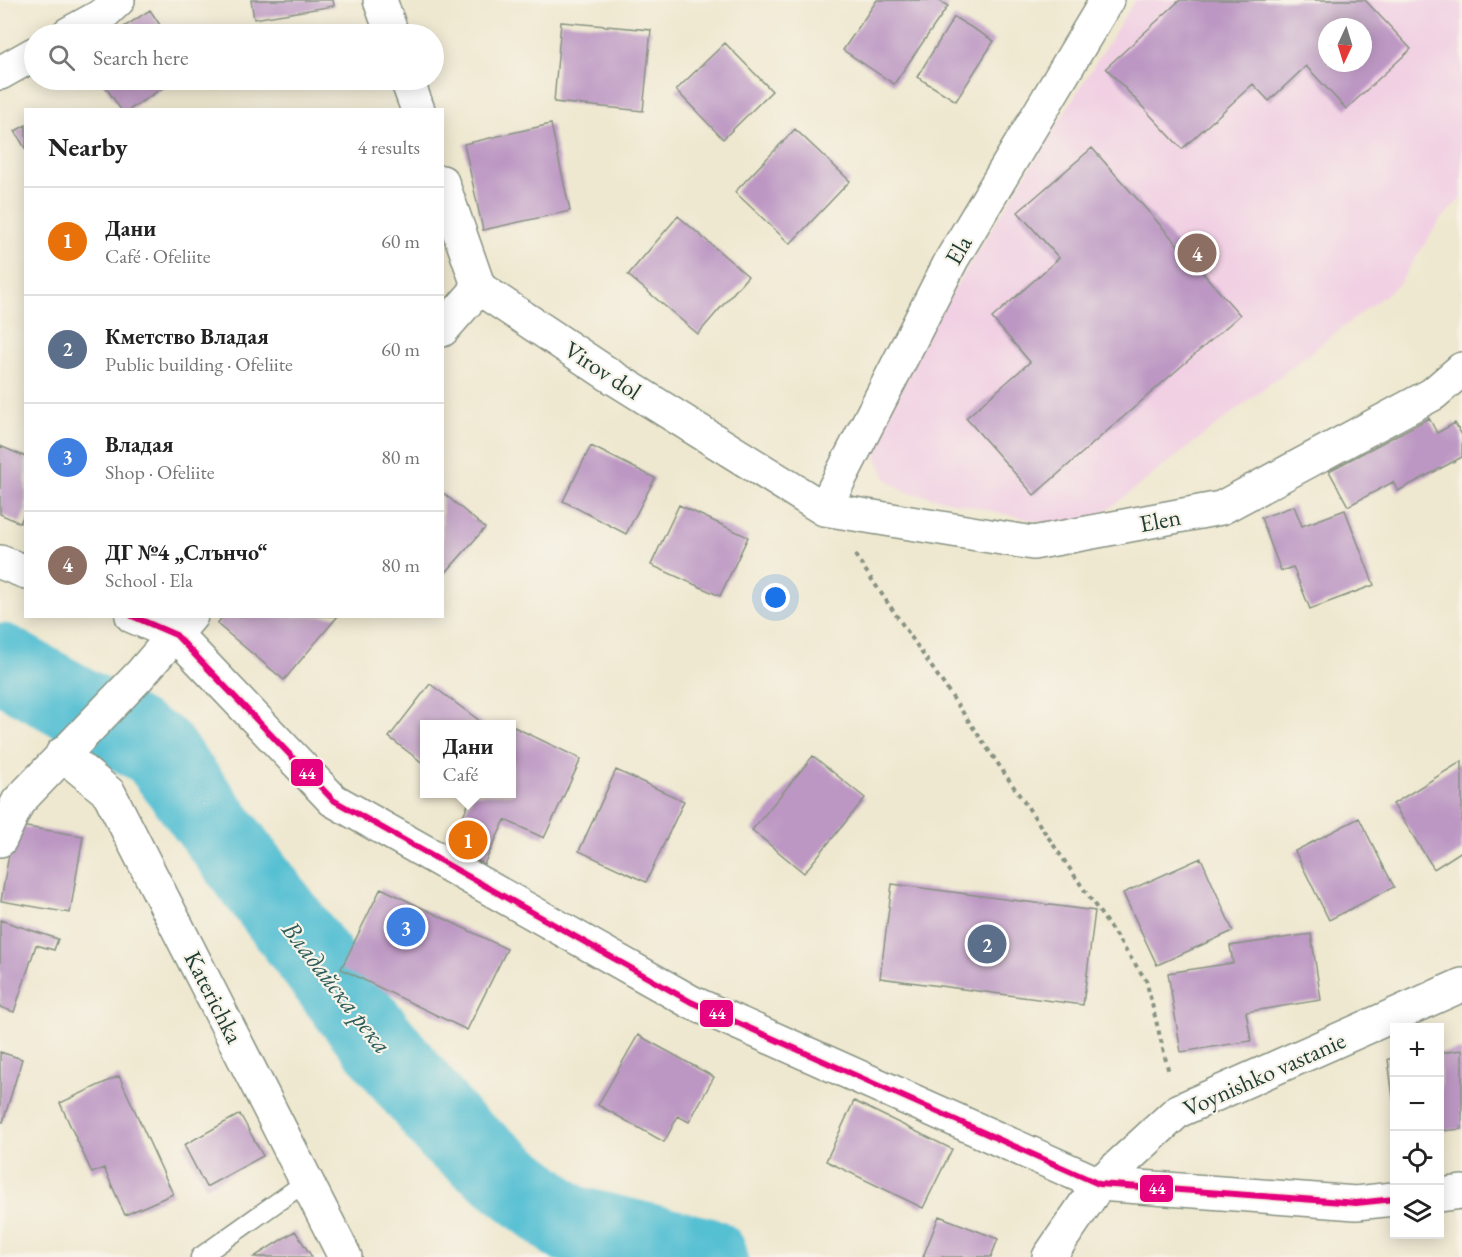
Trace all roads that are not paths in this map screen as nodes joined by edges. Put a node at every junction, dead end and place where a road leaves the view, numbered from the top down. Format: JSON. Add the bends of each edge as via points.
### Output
{"nodes":[{"id":1,"x":118,"y":0,"type":"edge"},
{"id":2,"x":380,"y":0,"type":"edge"},
{"id":3,"x":1107,"y":0,"type":"edge"},
{"id":4,"x":86,"y":24,"type":"edge"},
{"id":5,"x":388,"y":24,"type":"edge"},
{"id":6,"x":24,"y":60,"type":"edge"},
{"id":7,"x":0,"y":73,"type":"edge"},
{"id":8,"x":411,"y":90,"type":"edge"},
{"id":9,"x":417,"y":108,"type":"edge"},
{"id":10,"x":444,"y":188,"type":"edge"},
{"id":11,"x":479,"y":288,"type":"junction"},
{"id":12,"x":444,"y":328,"type":"edge"},
{"id":13,"x":1462,"y":369,"type":"edge"},
{"id":14,"x":824,"y":509,"type":"junction"},
{"id":15,"x":0,"y":562,"type":"edge"},
{"id":16,"x":24,"y":571,"type":"edge"},
{"id":17,"x":142,"y":618,"type":"edge"},
{"id":18,"x":183,"y":626,"type":"edge"},
{"id":19,"x":62,"y":754,"type":"junction"},
{"id":20,"x":0,"y":840,"type":"edge"},
{"id":21,"x":1462,"y":985,"type":"edge"},
{"id":22,"x":307,"y":1181,"type":"junction"},
{"id":23,"x":1099,"y":1184,"type":"junction"},
{"id":24,"x":1462,"y":1192,"type":"edge"},
{"id":25,"x":1444,"y":1194,"type":"edge"},
{"id":26,"x":1390,"y":1200,"type":"edge"},
{"id":27,"x":200,"y":1257,"type":"edge"},
{"id":28,"x":345,"y":1257,"type":"edge"},
{"id":29,"x":1049,"y":1257,"type":"edge"}],
"edges":[{"from":1,"to":4,"type":"street"},
{"from":2,"to":5,"type":"street"},
{"from":3,"to":14,"type":"street","name":"Ela","via":[[952,260]]},
{"from":6,"to":7,"type":"street"},
{"from":8,"to":9,"type":"street"},
{"from":10,"to":11,"type":"street"},
{"from":11,"to":12,"type":"street"},
{"from":11,"to":14,"type":"street","name":"Virov dol"},
{"from":13,"to":14,"type":"street","name":"Elen","via":[[1433,394],[1221,508],[1034,543]]},
{"from":15,"to":16,"type":"street"},
{"from":17,"to":18,"type":"street"},
{"from":18,"to":19,"type":"street"},
{"from":18,"to":23,"type":"street","via":[[333,800],[691,1002]]},
{"from":19,"to":20,"type":"street","via":[[18,802]]},
{"from":19,"to":22,"type":"street","name":"Katerichka","via":[[110,793]]},
{"from":21,"to":23,"type":"street","name":"Voynishko vastanie","via":[[1178,1111]]},
{"from":22,"to":27,"type":"lane"},
{"from":22,"to":28,"type":"street","name":"Katerichka"},
{"from":23,"to":26,"type":"street","via":[[1356,1203]]},
{"from":23,"to":29,"type":"street","name":"Voynishko vastanie"},
{"from":24,"to":25,"type":"street"}]}
